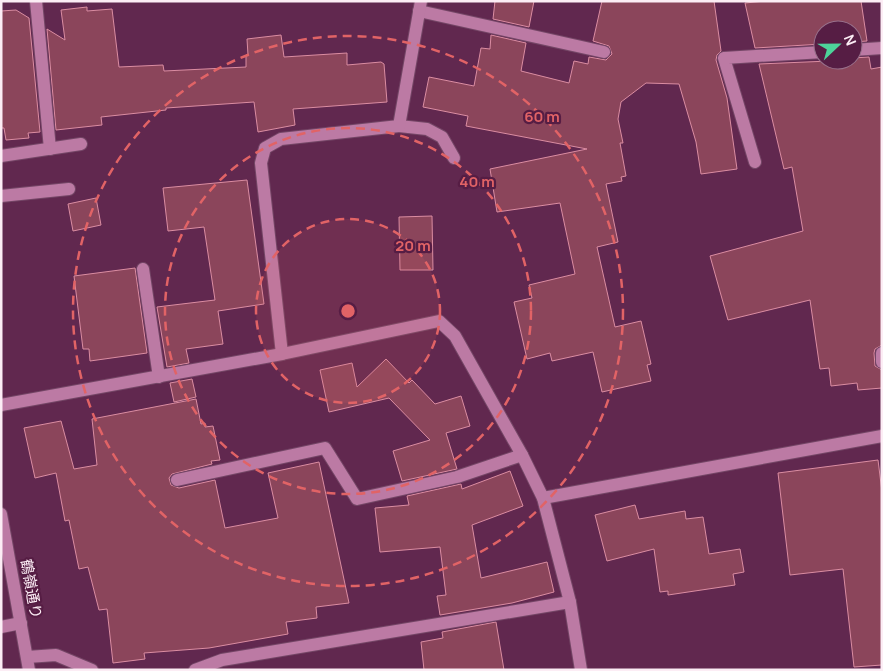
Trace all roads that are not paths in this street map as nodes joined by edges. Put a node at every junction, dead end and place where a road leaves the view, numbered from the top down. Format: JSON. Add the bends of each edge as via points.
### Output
{"nodes":[{"id":1,"x":36,"y":1,"type":"edge"},
{"id":2,"x":420,"y":6,"type":"edge"},
{"id":3,"x":882,"y":48,"type":"edge"},
{"id":4,"x":863,"y":49,"type":"edge"},
{"id":5,"x":604,"y":52,"type":"dead end"},
{"id":6,"x":813,"y":53,"type":"edge"},
{"id":7,"x":399,"y":126,"type":"junction"},
{"id":8,"x":82,"y":144,"type":"dead end"},
{"id":9,"x":50,"y":149,"type":"junction"},
{"id":10,"x":1,"y":156,"type":"edge"},
{"id":11,"x":454,"y":158,"type":"dead end"},
{"id":12,"x":755,"y":162,"type":"dead end"},
{"id":13,"x":70,"y":188,"type":"dead end"},
{"id":14,"x":1,"y":196,"type":"edge"},
{"id":15,"x":144,"y":269,"type":"dead end"},
{"id":16,"x":882,"y":353,"type":"edge"},
{"id":17,"x":282,"y":354,"type":"junction"},
{"id":18,"x":882,"y":362,"type":"edge"},
{"id":19,"x":160,"y":377,"type":"junction"},
{"id":20,"x":1,"y":405,"type":"edge"},
{"id":21,"x":882,"y":436,"type":"edge"},
{"id":22,"x":522,"y":455,"type":"junction"},
{"id":23,"x":177,"y":480,"type":"dead end"},
{"id":24,"x":543,"y":498,"type":"junction"},
{"id":25,"x":1,"y":514,"type":"edge"},
{"id":26,"x":570,"y":602,"type":"junction"},
{"id":27,"x":21,"y":623,"type":"junction"},
{"id":28,"x":1,"y":627,"type":"edge"},
{"id":29,"x":27,"y":657,"type":"junction"},
{"id":30,"x":29,"y":670,"type":"edge"},
{"id":31,"x":92,"y":670,"type":"edge"},
{"id":32,"x":195,"y":670,"type":"edge"},
{"id":33,"x":581,"y":670,"type":"edge"}],
"edges":[{"from":1,"to":9,"type":"street"},
{"from":2,"to":5,"type":"street"},
{"from":2,"to":7,"type":"street"},
{"from":3,"to":4,"type":"street"},
{"from":6,"to":12,"type":"street","via":[[724,58]]},
{"from":7,"to":11,"type":"street","via":[[427,129],[442,137]]},
{"from":7,"to":17,"type":"street","via":[[281,139],[265,148],[261,163]]},
{"from":8,"to":9,"type":"street"},
{"from":9,"to":10,"type":"street"},
{"from":13,"to":14,"type":"street"},
{"from":15,"to":19,"type":"street"},
{"from":16,"to":18,"type":"street"},
{"from":17,"to":19,"type":"street"},
{"from":17,"to":22,"type":"street","via":[[440,321],[456,336]]},
{"from":19,"to":20,"type":"street"},
{"from":21,"to":24,"type":"street"},
{"from":22,"to":23,"type":"street","via":[[457,477],[357,498],[325,448]]},
{"from":22,"to":24,"type":"street"},
{"from":24,"to":26,"type":"street"},
{"from":25,"to":27,"type":"street","name":"鶴嶺通り"},
{"from":26,"to":32,"type":"street","via":[[222,660]]},
{"from":26,"to":33,"type":"street"},
{"from":27,"to":28,"type":"street"},
{"from":27,"to":29,"type":"street","name":"鶴嶺通り"},
{"from":29,"to":30,"type":"street","name":"鶴嶺通り"},
{"from":29,"to":31,"type":"street","via":[[56,656]]}]}
